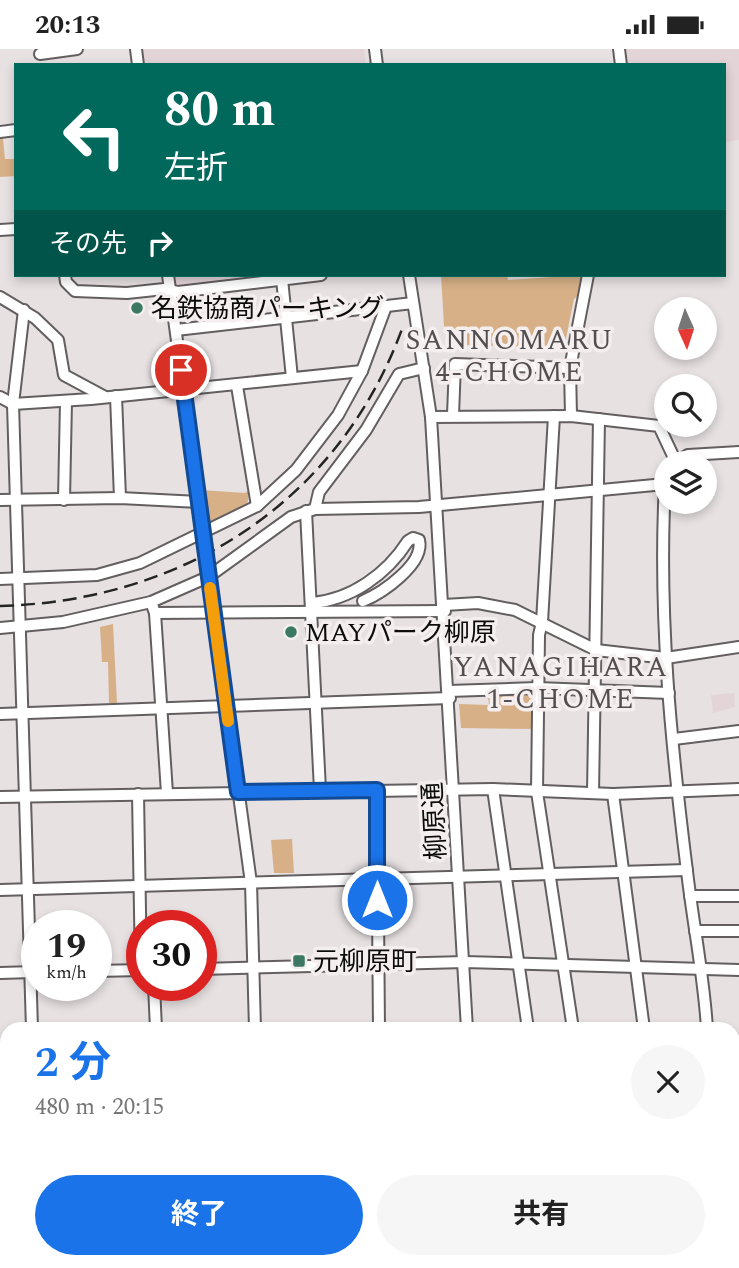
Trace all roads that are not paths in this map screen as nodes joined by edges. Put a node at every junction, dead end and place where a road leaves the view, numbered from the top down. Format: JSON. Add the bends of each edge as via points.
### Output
{"nodes":[{"id":1,"x":77,"y":49,"type":"edge"},
{"id":2,"x":40,"y":56,"type":"edge"},
{"id":3,"x":65,"y":277,"type":"edge"},
{"id":4,"x":168,"y":277,"type":"edge"},
{"id":5,"x":302,"y":277,"type":"edge"},
{"id":6,"x":409,"y":277,"type":"edge"},
{"id":7,"x":588,"y":277,"type":"edge"},
{"id":8,"x":282,"y":279,"type":"junction"},
{"id":9,"x":170,"y":291,"type":"junction"},
{"id":10,"x":0,"y":297,"type":"edge"},
{"id":11,"x":413,"y":303,"type":"junction"},
{"id":12,"x":385,"y":309,"type":"junction"},
{"id":13,"x":24,"y":310,"type":"junction"},
{"id":14,"x":287,"y":319,"type":"junction"},
{"id":15,"x":176,"y":331,"type":"junction"},
{"id":16,"x":570,"y":367,"type":"junction"},
{"id":17,"x":424,"y":368,"type":"junction"},
{"id":18,"x":362,"y":371,"type":"junction"},
{"id":19,"x":292,"y":378,"type":"junction"},
{"id":20,"x":237,"y":386,"type":"junction"},
{"id":21,"x":184,"y":390,"type":"junction"},
{"id":22,"x":0,"y":397,"type":"edge"},
{"id":23,"x":111,"y":397,"type":"junction"},
{"id":24,"x":66,"y":401,"type":"junction"},
{"id":25,"x":13,"y":404,"type":"junction"},
{"id":26,"x":453,"y":415,"type":"junction"},
{"id":27,"x":554,"y":416,"type":"junction"},
{"id":28,"x":571,"y":416,"type":"junction"},
{"id":29,"x":431,"y":417,"type":"junction"},
{"id":30,"x":598,"y":419,"type":"junction"},
{"id":31,"x":670,"y":451,"type":"edge"},
{"id":32,"x":739,"y":452,"type":"edge"},
{"id":33,"x":717,"y":453,"type":"edge"},
{"id":34,"x":654,"y":484,"type":"edge"},
{"id":35,"x":597,"y":491,"type":"junction"},
{"id":36,"x":550,"y":494,"type":"junction"},
{"id":37,"x":120,"y":498,"type":"junction"},
{"id":38,"x":0,"y":500,"type":"edge"},
{"id":39,"x":15,"y":500,"type":"junction"},
{"id":40,"x":64,"y":500,"type":"junction"},
{"id":41,"x":199,"y":502,"type":"junction"},
{"id":42,"x":437,"y":505,"type":"junction"},
{"id":43,"x":257,"y":506,"type":"junction"},
{"id":44,"x":310,"y":510,"type":"junction"},
{"id":45,"x":664,"y":514,"type":"edge"},
{"id":46,"x":204,"y":533,"type":"junction"},
{"id":47,"x":208,"y":577,"type":"junction"},
{"id":48,"x":0,"y":579,"type":"edge"},
{"id":49,"x":20,"y":579,"type":"junction"},
{"id":50,"x":355,"y":590,"type":"junction"},
{"id":51,"x":311,"y":607,"type":"junction"},
{"id":52,"x":363,"y":607,"type":"junction"},
{"id":53,"x":153,"y":608,"type":"junction"},
{"id":54,"x":444,"y":608,"type":"junction"},
{"id":55,"x":214,"y":613,"type":"junction"},
{"id":56,"x":542,"y":622,"type":"junction"},
{"id":57,"x":0,"y":628,"type":"edge"},
{"id":58,"x":20,"y":628,"type":"junction"},
{"id":59,"x":739,"y":647,"type":"edge"},
{"id":60,"x":596,"y":650,"type":"junction"},
{"id":61,"x":666,"y":658,"type":"junction"},
{"id":62,"x":537,"y":688,"type":"junction"},
{"id":63,"x":594,"y":691,"type":"junction"},
{"id":64,"x":669,"y":694,"type":"junction"},
{"id":65,"x":449,"y":695,"type":"junction"},
{"id":66,"x":315,"y":701,"type":"junction"},
{"id":67,"x":226,"y":704,"type":"junction"},
{"id":68,"x":161,"y":707,"type":"junction"},
{"id":69,"x":23,"y":713,"type":"junction"},
{"id":70,"x":0,"y":714,"type":"edge"},
{"id":71,"x":739,"y":731,"type":"edge"},
{"id":72,"x":674,"y":739,"type":"junction"},
{"id":73,"x":455,"y":789,"type":"junction"},
{"id":74,"x":493,"y":789,"type":"junction"},
{"id":75,"x":739,"y":789,"type":"edge"},
{"id":76,"x":320,"y":790,"type":"junction"},
{"id":77,"x":377,"y":790,"type":"junction"},
{"id":78,"x":238,"y":792,"type":"junction"},
{"id":79,"x":537,"y":792,"type":"junction"},
{"id":80,"x":679,"y":792,"type":"junction"},
{"id":81,"x":167,"y":793,"type":"junction"},
{"id":82,"x":593,"y":793,"type":"junction"},
{"id":83,"x":138,"y":794,"type":"junction"},
{"id":84,"x":613,"y":794,"type":"junction"},
{"id":85,"x":0,"y":797,"type":"edge"},
{"id":86,"x":26,"y":797,"type":"junction"},
{"id":87,"x":687,"y":870,"type":"junction"},
{"id":88,"x":624,"y":874,"type":"junction"},
{"id":89,"x":549,"y":875,"type":"junction"},
{"id":90,"x":505,"y":876,"type":"junction"},
{"id":91,"x":460,"y":877,"type":"junction"},
{"id":92,"x":377,"y":879,"type":"junction"},
{"id":93,"x":251,"y":883,"type":"junction"},
{"id":94,"x":141,"y":886,"type":"junction"},
{"id":95,"x":29,"y":889,"type":"junction"},
{"id":96,"x":0,"y":890,"type":"edge"},
{"id":97,"x":739,"y":896,"type":"edge"},
{"id":98,"x":690,"y":897,"type":"junction"},
{"id":99,"x":30,"y":910,"type":"edge"},
{"id":100,"x":141,"y":910,"type":"edge"},
{"id":101,"x":695,"y":931,"type":"junction"},
{"id":102,"x":739,"y":931,"type":"edge"},
{"id":103,"x":465,"y":962,"type":"junction"},
{"id":104,"x":377,"y":964,"type":"junction"},
{"id":105,"x":518,"y":964,"type":"junction"},
{"id":106,"x":563,"y":965,"type":"junction"},
{"id":107,"x":636,"y":967,"type":"junction"},
{"id":108,"x":217,"y":969,"type":"edge"},
{"id":109,"x":252,"y":969,"type":"junction"},
{"id":110,"x":703,"y":969,"type":"junction"},
{"id":111,"x":739,"y":970,"type":"edge"},
{"id":112,"x":21,"y":972,"type":"edge"},
{"id":113,"x":0,"y":973,"type":"edge"},
{"id":114,"x":32,"y":1001,"type":"edge"},
{"id":115,"x":155,"y":1001,"type":"edge"},
{"id":116,"x":32,"y":1022,"type":"edge"},
{"id":117,"x":156,"y":1022,"type":"edge"},
{"id":118,"x":255,"y":1022,"type":"edge"},
{"id":119,"x":379,"y":1022,"type":"edge"},
{"id":120,"x":467,"y":1022,"type":"edge"},
{"id":121,"x":527,"y":1022,"type":"edge"},
{"id":122,"x":572,"y":1022,"type":"edge"},
{"id":123,"x":643,"y":1022,"type":"edge"},
{"id":124,"x":707,"y":1022,"type":"edge"}],
"edges":[{"from":1,"to":2,"type":"street"},
{"from":3,"to":9,"type":"street","via":[[75,291]]},
{"from":4,"to":9,"type":"street"},
{"from":5,"to":8,"type":"street"},
{"from":6,"to":11,"type":"street","name":"柳原通"},
{"from":7,"to":16,"type":"street"},
{"from":8,"to":9,"type":"street"},
{"from":8,"to":14,"type":"street"},
{"from":9,"to":15,"type":"street"},
{"from":10,"to":13,"type":"street"},
{"from":11,"to":12,"type":"street"},
{"from":11,"to":17,"type":"street","name":"柳原通"},
{"from":12,"to":14,"type":"street"},
{"from":12,"to":18,"type":"street"},
{"from":13,"to":23,"type":"street","via":[[58,340],[64,375]]},
{"from":13,"to":25,"type":"street"},
{"from":14,"to":15,"type":"street"},
{"from":14,"to":19,"type":"street"},
{"from":15,"to":21,"type":"street"},
{"from":16,"to":26,"type":"street","via":[[454,364]]},
{"from":16,"to":28,"type":"street"},
{"from":17,"to":29,"type":"street","name":"柳原通"},
{"from":17,"to":44,"type":"street","via":[[399,374]]},
{"from":18,"to":19,"type":"street"},
{"from":18,"to":43,"type":"street","via":[[317,445]]},
{"from":19,"to":20,"type":"street"},
{"from":20,"to":21,"type":"street"},
{"from":20,"to":43,"type":"street"},
{"from":21,"to":23,"type":"street"},
{"from":21,"to":41,"type":"street"},
{"from":22,"to":25,"type":"street"},
{"from":23,"to":24,"type":"street"},
{"from":23,"to":37,"type":"street"},
{"from":24,"to":25,"type":"street"},
{"from":24,"to":40,"type":"street"},
{"from":25,"to":39,"type":"street"},
{"from":26,"to":27,"type":"street"},
{"from":26,"to":29,"type":"street"},
{"from":27,"to":28,"type":"street"},
{"from":27,"to":36,"type":"street"},
{"from":28,"to":30,"type":"street"},
{"from":29,"to":42,"type":"street","name":"柳原通"},
{"from":30,"to":31,"type":"street","via":[[659,426]]},
{"from":30,"to":35,"type":"street"},
{"from":32,"to":33,"type":"street"},
{"from":34,"to":35,"type":"street"},
{"from":35,"to":36,"type":"street"},
{"from":35,"to":60,"type":"street"},
{"from":36,"to":42,"type":"street"},
{"from":36,"to":56,"type":"street"},
{"from":37,"to":40,"type":"street"},
{"from":37,"to":41,"type":"street"},
{"from":38,"to":39,"type":"street"},
{"from":39,"to":40,"type":"street"},
{"from":39,"to":49,"type":"street"},
{"from":41,"to":46,"type":"street"},
{"from":42,"to":44,"type":"street"},
{"from":42,"to":54,"type":"street","name":"柳原通"},
{"from":43,"to":46,"type":"street"},
{"from":44,"to":47,"type":"street","via":[[291,517]]},
{"from":44,"to":51,"type":"street"},
{"from":45,"to":61,"type":"street"},
{"from":46,"to":47,"type":"street"},
{"from":46,"to":49,"type":"street","via":[[140,563],[97,575]]},
{"from":47,"to":53,"type":"street"},
{"from":47,"to":55,"type":"street"},
{"from":48,"to":49,"type":"street"},
{"from":49,"to":58,"type":"street"},
{"from":50,"to":51,"type":"street"},
{"from":50,"to":52,"type":"street"},
{"from":50,"to":52,"type":"street","via":[[383,571],[408,541],[419,540],[416,556],[404,571]]},
{"from":51,"to":52,"type":"street"},
{"from":51,"to":55,"type":"street"},
{"from":51,"to":66,"type":"street"},
{"from":52,"to":54,"type":"street"},
{"from":53,"to":55,"type":"street"},
{"from":53,"to":58,"type":"street"},
{"from":53,"to":68,"type":"street"},
{"from":54,"to":56,"type":"street","via":[[478,603],[515,610]]},
{"from":54,"to":65,"type":"street","name":"柳原通"},
{"from":55,"to":67,"type":"street"},
{"from":56,"to":60,"type":"street"},
{"from":56,"to":62,"type":"street"},
{"from":57,"to":58,"type":"street"},
{"from":58,"to":69,"type":"street"},
{"from":59,"to":61,"type":"street"},
{"from":60,"to":61,"type":"street"},
{"from":60,"to":63,"type":"street"},
{"from":61,"to":64,"type":"street"},
{"from":62,"to":63,"type":"street"},
{"from":62,"to":65,"type":"street"},
{"from":62,"to":79,"type":"street"},
{"from":63,"to":64,"type":"street"},
{"from":63,"to":82,"type":"street"},
{"from":64,"to":72,"type":"street"},
{"from":65,"to":66,"type":"street"},
{"from":65,"to":73,"type":"street","name":"柳原通"},
{"from":66,"to":67,"type":"street"},
{"from":66,"to":76,"type":"street"},
{"from":67,"to":68,"type":"street"},
{"from":67,"to":78,"type":"street"},
{"from":68,"to":69,"type":"street"},
{"from":68,"to":81,"type":"street"},
{"from":69,"to":70,"type":"street"},
{"from":69,"to":86,"type":"street"},
{"from":71,"to":72,"type":"street"},
{"from":72,"to":80,"type":"street"},
{"from":73,"to":74,"type":"street"},
{"from":73,"to":77,"type":"street"},
{"from":73,"to":91,"type":"street","name":"柳原通"},
{"from":74,"to":79,"type":"street"},
{"from":74,"to":90,"type":"street"},
{"from":75,"to":80,"type":"street"},
{"from":76,"to":77,"type":"street"},
{"from":76,"to":78,"type":"street"},
{"from":77,"to":92,"type":"street"},
{"from":78,"to":81,"type":"street"},
{"from":78,"to":93,"type":"street"},
{"from":79,"to":82,"type":"street"},
{"from":79,"to":89,"type":"street"},
{"from":80,"to":84,"type":"street"},
{"from":80,"to":87,"type":"street"},
{"from":81,"to":83,"type":"street"},
{"from":82,"to":84,"type":"street"},
{"from":83,"to":86,"type":"street"},
{"from":83,"to":94,"type":"street"},
{"from":84,"to":88,"type":"street"},
{"from":85,"to":86,"type":"street"},
{"from":86,"to":95,"type":"street"},
{"from":87,"to":88,"type":"street"},
{"from":87,"to":98,"type":"street"},
{"from":88,"to":89,"type":"street"},
{"from":88,"to":107,"type":"street"},
{"from":89,"to":90,"type":"street"},
{"from":89,"to":106,"type":"street"},
{"from":90,"to":91,"type":"street"},
{"from":90,"to":105,"type":"street"},
{"from":91,"to":92,"type":"street"},
{"from":91,"to":103,"type":"street","name":"柳原通"},
{"from":92,"to":93,"type":"street"},
{"from":92,"to":104,"type":"street"},
{"from":93,"to":94,"type":"street"},
{"from":93,"to":109,"type":"street"},
{"from":94,"to":95,"type":"street"},
{"from":94,"to":100,"type":"street"},
{"from":95,"to":96,"type":"street"},
{"from":95,"to":99,"type":"street"},
{"from":97,"to":98,"type":"street"},
{"from":98,"to":101,"type":"street"},
{"from":101,"to":102,"type":"street"},
{"from":101,"to":110,"type":"street"},
{"from":103,"to":104,"type":"street"},
{"from":103,"to":105,"type":"street"},
{"from":103,"to":120,"type":"street","name":"柳原通"},
{"from":104,"to":109,"type":"street"},
{"from":104,"to":119,"type":"street"},
{"from":105,"to":106,"type":"street"},
{"from":105,"to":121,"type":"street"},
{"from":106,"to":107,"type":"street"},
{"from":106,"to":122,"type":"street"},
{"from":107,"to":110,"type":"street"},
{"from":107,"to":123,"type":"street"},
{"from":108,"to":109,"type":"street"},
{"from":109,"to":118,"type":"street"},
{"from":110,"to":111,"type":"street"},
{"from":110,"to":124,"type":"street"},
{"from":112,"to":113,"type":"street"},
{"from":114,"to":116,"type":"street"},
{"from":115,"to":117,"type":"street"}]}
